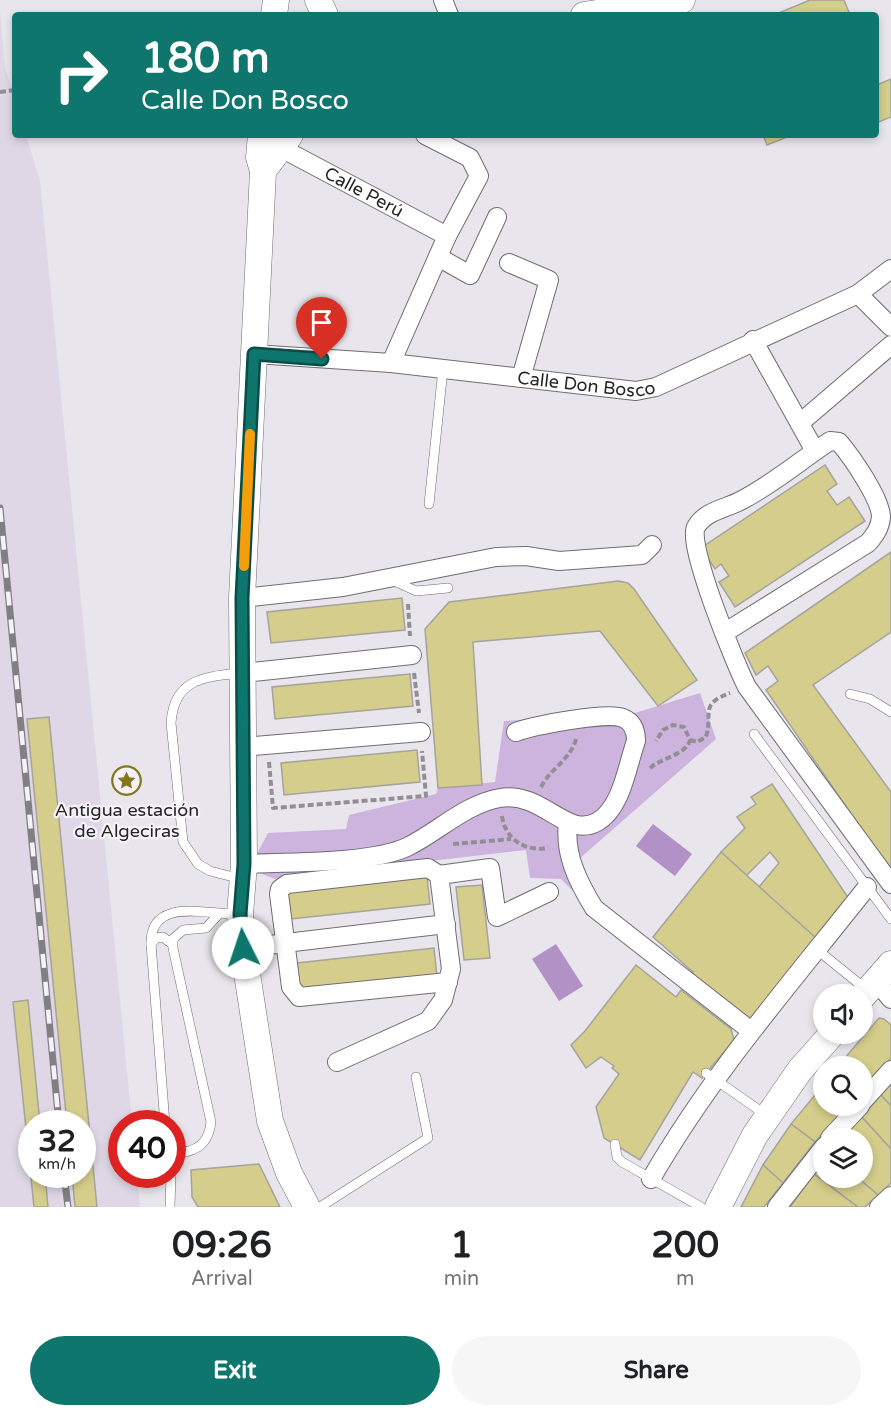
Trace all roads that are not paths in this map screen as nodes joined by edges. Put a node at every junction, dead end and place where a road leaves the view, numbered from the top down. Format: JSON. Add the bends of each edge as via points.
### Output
{"nodes":[{"id":1,"x":682,"y":0,"type":"edge"},
{"id":2,"x":604,"y":12,"type":"edge"},
{"id":3,"x":431,"y":138,"type":"edge"},
{"id":4,"x":277,"y":139,"type":"edge"},
{"id":5,"x":497,"y":217,"type":"dead end"},
{"id":6,"x":447,"y":236,"type":"junction"},
{"id":7,"x":438,"y":257,"type":"junction"},
{"id":8,"x":509,"y":263,"type":"dead end"},
{"id":9,"x":891,"y":269,"type":"edge"},
{"id":10,"x":858,"y":294,"type":"junction"},
{"id":11,"x":891,"y":327,"type":"edge"},
{"id":12,"x":753,"y":340,"type":"junction"},
{"id":13,"x":891,"y":345,"type":"edge"},
{"id":14,"x":254,"y":354,"type":"junction"},
{"id":15,"x":391,"y":363,"type":"junction"},
{"id":16,"x":443,"y":369,"type":"junction"},
{"id":17,"x":521,"y":378,"type":"junction"},
{"id":18,"x":800,"y":423,"type":"junction"},
{"id":19,"x":815,"y":451,"type":"junction"},
{"id":20,"x":429,"y":504,"type":"dead end"},
{"id":21,"x":652,"y":545,"type":"dead end"},
{"id":22,"x":387,"y":578,"type":"junction"},
{"id":23,"x":448,"y":588,"type":"dead end"},
{"id":24,"x":242,"y":598,"type":"junction"},
{"id":25,"x":724,"y":633,"type":"junction"},
{"id":26,"x":412,"y":655,"type":"dead end"},
{"id":27,"x":243,"y":673,"type":"junction"},
{"id":28,"x":850,"y":694,"type":"dead end"},
{"id":29,"x":891,"y":712,"type":"edge"},
{"id":30,"x":421,"y":732,"type":"dead end"},
{"id":31,"x":516,"y":732,"type":"dead end"},
{"id":32,"x":754,"y":734,"type":"dead end"},
{"id":33,"x":243,"y":747,"type":"junction"},
{"id":34,"x":567,"y":827,"type":"junction"},
{"id":35,"x":243,"y":872,"type":"junction"},
{"id":36,"x":439,"y":875,"type":"junction"},
{"id":37,"x":891,"y":884,"type":"edge"},
{"id":38,"x":867,"y":887,"type":"junction"},
{"id":39,"x":549,"y":892,"type":"dead end"},
{"id":40,"x":230,"y":914,"type":"junction"},
{"id":41,"x":891,"y":919,"type":"edge"},
{"id":42,"x":446,"y":924,"type":"junction"},
{"id":43,"x":151,"y":944,"type":"junction"},
{"id":44,"x":172,"y":944,"type":"junction"},
{"id":45,"x":286,"y":944,"type":"junction"},
{"id":46,"x":243,"y":948,"type":"junction"},
{"id":47,"x":815,"y":948,"type":"junction"},
{"id":48,"x":448,"y":982,"type":"junction"},
{"id":49,"x":878,"y":986,"type":"edge"},
{"id":50,"x":751,"y":1031,"type":"junction"},
{"id":51,"x":823,"y":1044,"type":"edge"},
{"id":52,"x":337,"y":1062,"type":"dead end"},
{"id":53,"x":891,"y":1070,"type":"edge"},
{"id":54,"x":416,"y":1077,"type":"dead end"},
{"id":55,"x":710,"y":1077,"type":"junction"},
{"id":56,"x":873,"y":1090,"type":"edge"},
{"id":57,"x":164,"y":1110,"type":"edge"},
{"id":58,"x":768,"y":1116,"type":"junction"},
{"id":59,"x":850,"y":1116,"type":"edge"},
{"id":60,"x":840,"y":1128,"type":"edge"},
{"id":61,"x":615,"y":1144,"type":"dead end"},
{"id":62,"x":186,"y":1152,"type":"edge"},
{"id":63,"x":813,"y":1161,"type":"edge"},
{"id":64,"x":651,"y":1179,"type":"junction"},
{"id":65,"x":171,"y":1188,"type":"edge"},
{"id":66,"x":891,"y":1196,"type":"edge"},
{"id":67,"x":170,"y":1207,"type":"edge"},
{"id":68,"x":307,"y":1207,"type":"edge"},
{"id":69,"x":320,"y":1207,"type":"edge"},
{"id":70,"x":701,"y":1207,"type":"edge"},
{"id":71,"x":718,"y":1207,"type":"edge"},
{"id":72,"x":777,"y":1207,"type":"edge"},
{"id":73,"x":879,"y":1207,"type":"edge"}],
"edges":[{"from":1,"to":2,"type":"street"},
{"from":3,"to":6,"type":"street","via":[[470,158],[479,176]]},
{"from":4,"to":6,"type":"street","name":"Calle Perú"},
{"from":4,"to":14,"type":"street","via":[[263,171]]},
{"from":5,"to":7,"type":"street","via":[[470,275]]},
{"from":6,"to":7,"type":"street"},
{"from":7,"to":15,"type":"street"},
{"from":8,"to":17,"type":"street","via":[[549,280]]},
{"from":9,"to":10,"type":"street","name":"Calle Don Bosco"},
{"from":10,"to":11,"type":"street"},
{"from":10,"to":12,"type":"street","name":"Calle Don Bosco"},
{"from":12,"to":17,"type":"street","name":"Calle Don Bosco","via":[[656,387],[636,391]]},
{"from":12,"to":18,"type":"street"},
{"from":13,"to":18,"type":"street"},
{"from":14,"to":15,"type":"street","name":"Calle Don Bosco"},
{"from":14,"to":24,"type":"street"},
{"from":15,"to":16,"type":"street","name":"Calle Don Bosco"},
{"from":16,"to":17,"type":"street","name":"Calle Don Bosco"},
{"from":16,"to":20,"type":"lane"},
{"from":18,"to":19,"type":"street"},
{"from":19,"to":25,"type":"street","via":[[742,500],[706,515],[694,529],[699,564]]},
{"from":19,"to":25,"type":"street","via":[[833,440],[842,444],[876,500],[879,527],[868,543]]},
{"from":21,"to":22,"type":"street","via":[[642,555],[559,561],[496,557]]},
{"from":22,"to":23,"type":"lane","via":[[416,591]]},
{"from":22,"to":24,"type":"street"},
{"from":24,"to":27,"type":"street"},
{"from":25,"to":37,"type":"street","via":[[747,687]]},
{"from":26,"to":27,"type":"street"},
{"from":27,"to":33,"type":"street"},
{"from":27,"to":35,"type":"lane","via":[[198,679],[186,686],[172,709],[171,723],[183,842],[198,864],[210,871]]},
{"from":28,"to":29,"type":"lane","via":[[870,699]]},
{"from":30,"to":33,"type":"street"},
{"from":31,"to":34,"type":"street","via":[[535,725],[617,716],[634,728],[625,780],[604,816],[586,826]]},
{"from":32,"to":38,"type":"lane"},
{"from":33,"to":35,"type":"street"},
{"from":34,"to":35,"type":"street","via":[[537,802],[504,798],[466,810],[405,848],[371,857]]},
{"from":34,"to":50,"type":"street","via":[[568,852],[580,885],[594,908]]},
{"from":35,"to":40,"type":"street"},
{"from":36,"to":39,"type":"street","via":[[490,868],[497,917]]},
{"from":36,"to":42,"type":"street"},
{"from":36,"to":45,"type":"street","via":[[428,868],[284,885],[279,891]]},
{"from":38,"to":41,"type":"lane"},
{"from":38,"to":47,"type":"street"},
{"from":40,"to":43,"type":"lane","via":[[205,910],[164,916],[153,928]]},
{"from":40,"to":44,"type":"lane","via":[[206,927],[179,932]]},
{"from":40,"to":46,"type":"street"},
{"from":42,"to":45,"type":"street"},
{"from":42,"to":48,"type":"street","via":[[451,969]]},
{"from":43,"to":44,"type":"lane","via":[[164,937]]},
{"from":43,"to":57,"type":"lane"},
{"from":44,"to":62,"type":"lane","via":[[211,1122],[207,1139]]},
{"from":45,"to":46,"type":"street"},
{"from":45,"to":48,"type":"street","via":[[292,991],[303,998]]},
{"from":46,"to":68,"type":"street","via":[[270,1121],[289,1173]]},
{"from":47,"to":49,"type":"lane"},
{"from":47,"to":50,"type":"street"},
{"from":48,"to":52,"type":"street","via":[[443,1000],[428,1021]]},
{"from":50,"to":55,"type":"street"},
{"from":51,"to":58,"type":"street"},
{"from":53,"to":56,"type":"street"},
{"from":54,"to":69,"type":"lane","via":[[429,1138]]},
{"from":55,"to":58,"type":"lane"},
{"from":55,"to":64,"type":"street"},
{"from":58,"to":71,"type":"street"},
{"from":59,"to":60,"type":"street"},
{"from":61,"to":64,"type":"lane","via":[[622,1162]]},
{"from":63,"to":72,"type":"street"},
{"from":64,"to":70,"type":"lane"},
{"from":65,"to":67,"type":"lane"},
{"from":66,"to":73,"type":"street"}]}
